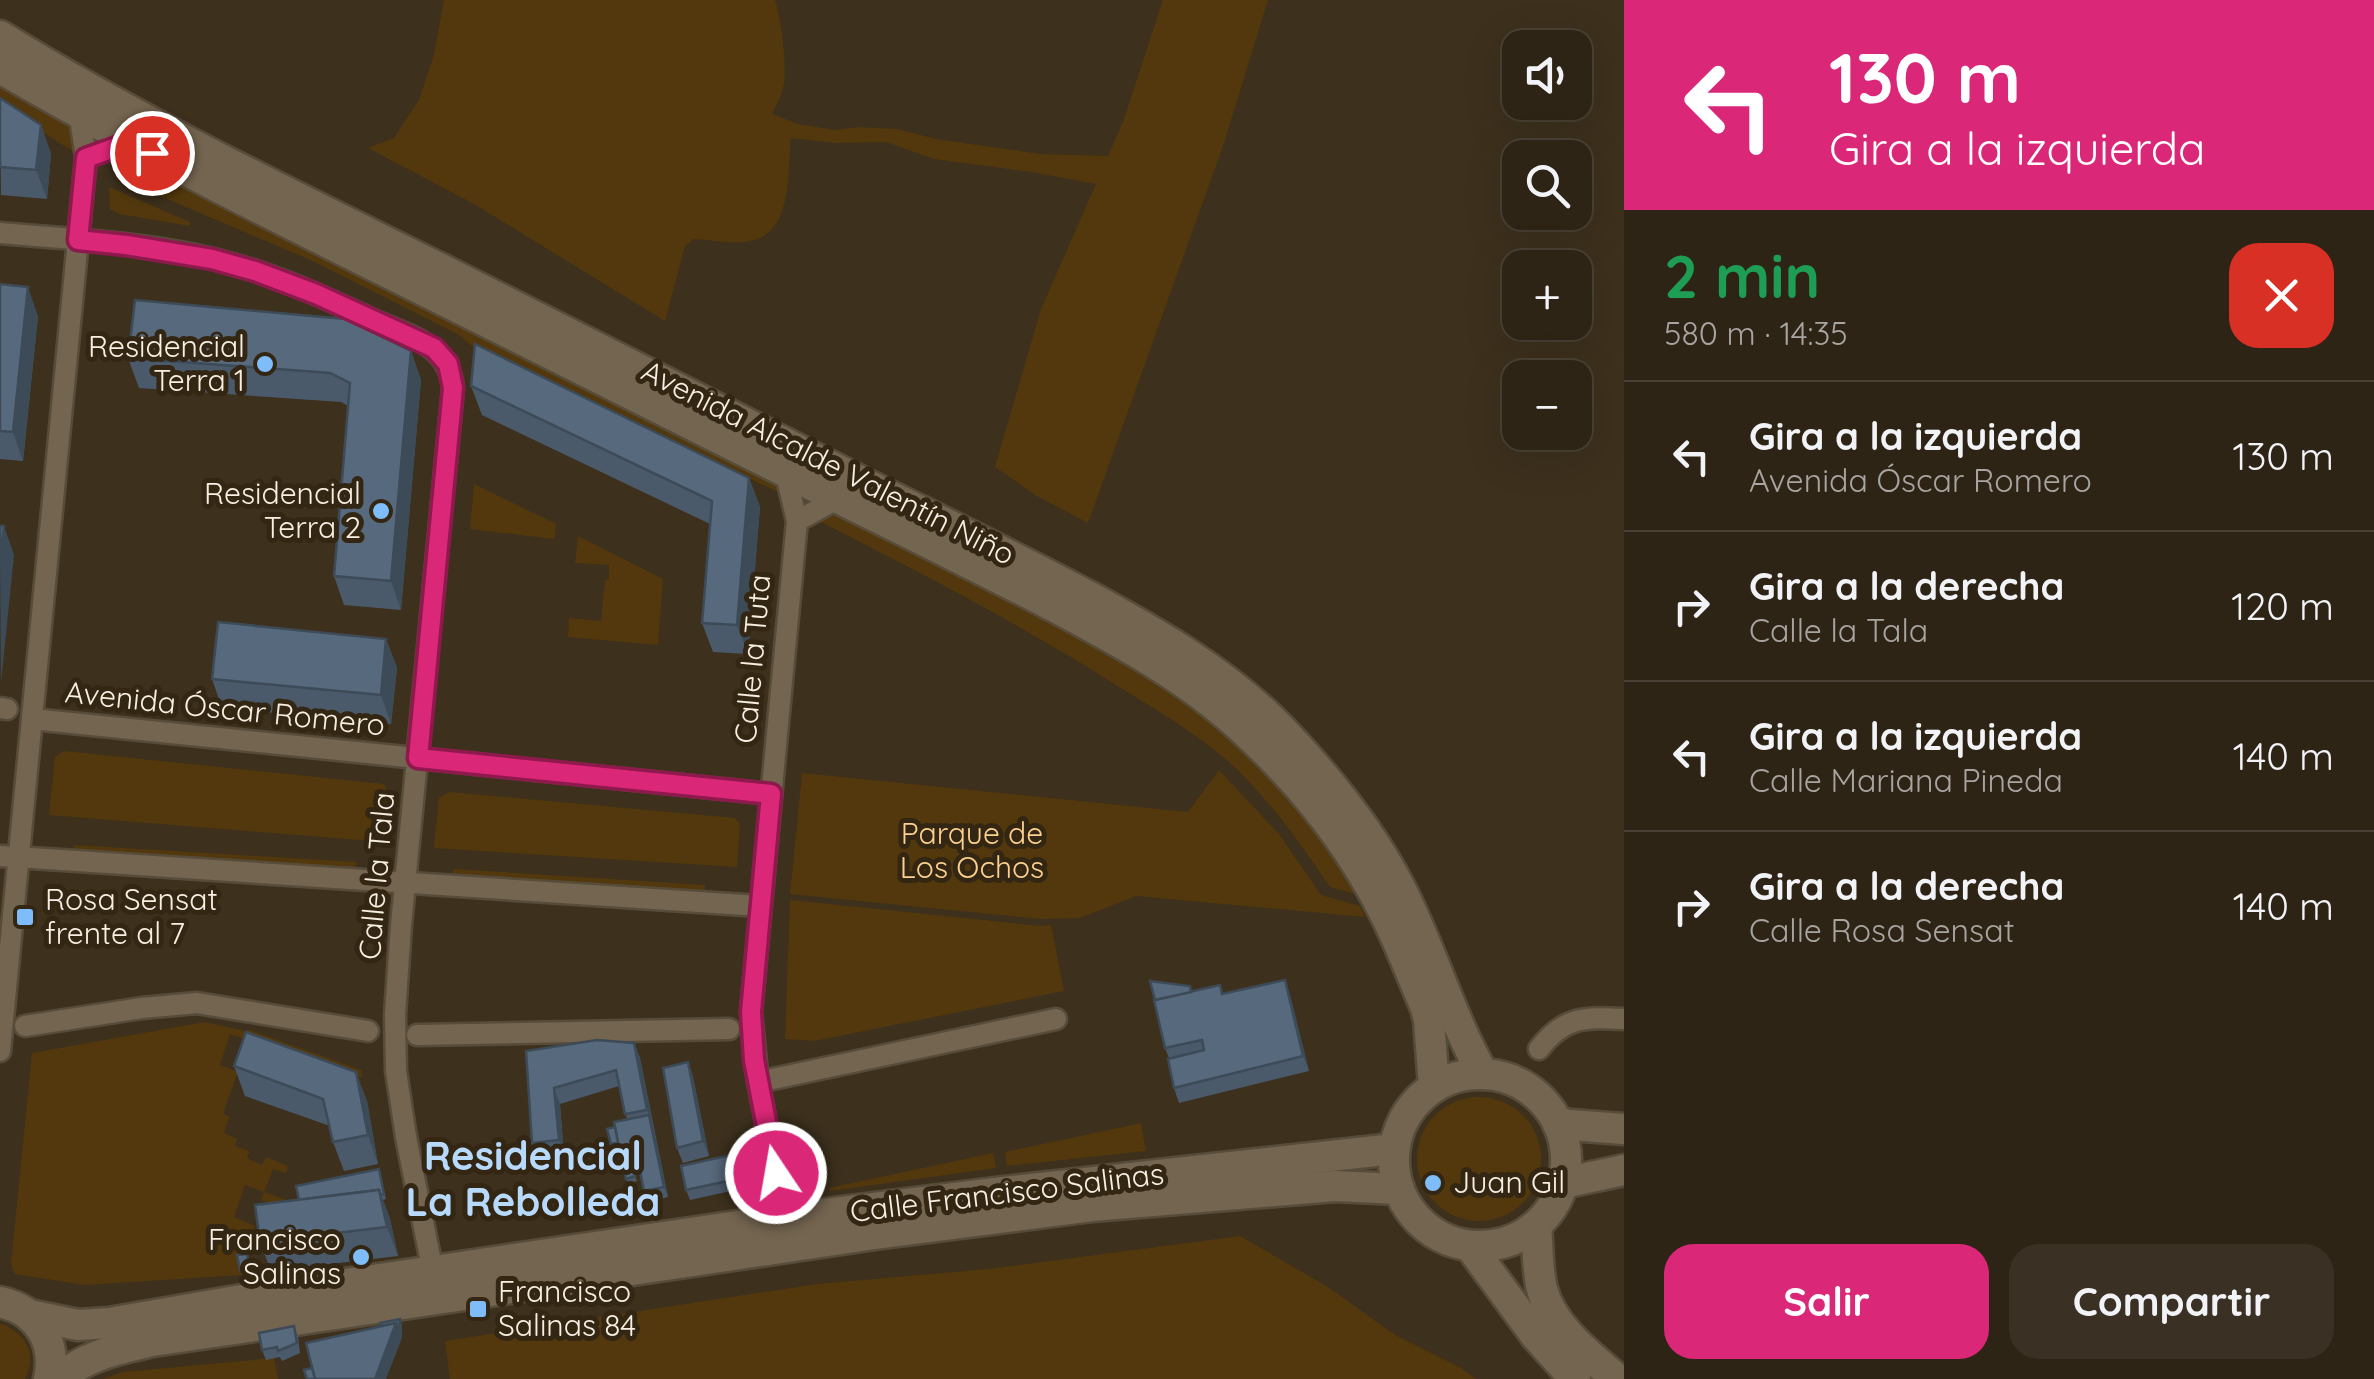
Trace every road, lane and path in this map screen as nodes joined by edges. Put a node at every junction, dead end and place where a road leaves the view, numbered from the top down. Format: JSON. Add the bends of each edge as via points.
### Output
{"nodes":[{"id":1,"x":0,"y":36,"type":"edge"},
{"id":2,"x":0,"y":68,"type":"edge"},
{"id":3,"x":79,"y":113,"type":"junction"},
{"id":4,"x":131,"y":142,"type":"junction"},
{"id":5,"x":86,"y":158,"type":"junction"},
{"id":6,"x":0,"y":232,"type":"edge"},
{"id":7,"x":78,"y":240,"type":"junction"},
{"id":8,"x":784,"y":471,"type":"junction"},
{"id":9,"x":839,"y":498,"type":"junction"},
{"id":10,"x":797,"y":521,"type":"junction"},
{"id":11,"x":32,"y":719,"type":"junction"},
{"id":12,"x":418,"y":758,"type":"junction"},
{"id":13,"x":771,"y":794,"type":"junction"},
{"id":14,"x":9,"y":856,"type":"edge"},
{"id":15,"x":406,"y":882,"type":"junction"},
{"id":16,"x":760,"y":906,"type":"junction"},
{"id":17,"x":1056,"y":1018,"type":"dead end"},
{"id":18,"x":1624,"y":1019,"type":"edge"},
{"id":19,"x":25,"y":1026,"type":"dead end"},
{"id":20,"x":729,"y":1029,"type":"dead end"},
{"id":21,"x":368,"y":1031,"type":"dead end"},
{"id":22,"x":418,"y":1035,"type":"dead end"},
{"id":23,"x":1539,"y":1049,"type":"dead end"},
{"id":24,"x":0,"y":1052,"type":"edge"},
{"id":25,"x":1483,"y":1074,"type":"junction"},
{"id":26,"x":758,"y":1082,"type":"junction"},
{"id":27,"x":1434,"y":1087,"type":"junction"},
{"id":28,"x":1558,"y":1124,"type":"junction"},
{"id":29,"x":1624,"y":1128,"type":"edge"},
{"id":30,"x":1394,"y":1149,"type":"junction"},
{"id":31,"x":1624,"y":1170,"type":"edge"},
{"id":32,"x":1562,"y":1184,"type":"junction"},
{"id":33,"x":1398,"y":1190,"type":"junction"},
{"id":34,"x":785,"y":1219,"type":"junction"},
{"id":35,"x":1536,"y":1226,"type":"junction"},
{"id":36,"x":1470,"y":1246,"type":"junction"},
{"id":37,"x":434,"y":1272,"type":"junction"},
{"id":38,"x":9,"y":1302,"type":"edge"},
{"id":39,"x":49,"y":1379,"type":"edge"},
{"id":40,"x":59,"y":1379,"type":"edge"},
{"id":41,"x":1575,"y":1379,"type":"edge"},
{"id":42,"x":1617,"y":1379,"type":"edge"}],
"edges":[{"from":1,"to":25,"type":"main road","name":"Avenida Alcalde Valentín Niño","via":[[259,180],[1006,552],[1211,670],[1279,727],[1362,824],[1398,883]]},
{"from":2,"to":3,"type":"main road","name":"Avenida Alcalde Valentín Niño"},
{"from":3,"to":4,"type":"main road","name":"Avenida Alcalde Valentín Niño"},
{"from":3,"to":5,"type":"street"},
{"from":4,"to":5,"type":"street"},
{"from":4,"to":8,"type":"main road","name":"Avenida Alcalde Valentín Niño"},
{"from":5,"to":7,"type":"street"},
{"from":6,"to":7,"type":"street"},
{"from":7,"to":11,"type":"street"},
{"from":7,"to":12,"type":"street","name":"Calle la Tala","via":[[255,271],[434,348],[448,364],[453,388]]},
{"from":8,"to":9,"type":"main road","name":"Avenida Alcalde Valentín Niño"},
{"from":8,"to":10,"type":"street","name":"Calle la Tuta"},
{"from":9,"to":10,"type":"street"},
{"from":9,"to":27,"type":"main road","name":"Avenida Alcalde Valentín Niño","via":[[1149,660],[1204,696],[1270,755],[1328,820],[1387,918],[1430,1020]]},
{"from":10,"to":13,"type":"street","name":"Calle la Tuta"},
{"from":11,"to":12,"type":"street","name":"Avenida Óscar Romero"},
{"from":11,"to":14,"type":"street"},
{"from":12,"to":13,"type":"street","name":"Avenida Óscar Romero"},
{"from":12,"to":15,"type":"street","name":"Calle la Tala"},
{"from":13,"to":16,"type":"street","name":"Calle la Tuta"},
{"from":14,"to":15,"type":"street"},
{"from":14,"to":24,"type":"street"},
{"from":15,"to":16,"type":"street"},
{"from":15,"to":37,"type":"street","name":"Calle la Tala","via":[[396,1071]]},
{"from":16,"to":26,"type":"street","name":"Calle la Tuta","via":[[751,1012]]},
{"from":17,"to":26,"type":"street"},
{"from":18,"to":23,"type":"street","via":[[1577,1019],[1552,1032]]},
{"from":19,"to":21,"type":"street","via":[[197,1003]]},
{"from":20,"to":22,"type":"street"},
{"from":25,"to":27,"type":"main road"},
{"from":25,"to":28,"type":"main road","via":[[1528,1088]]},
{"from":26,"to":34,"type":"street","name":"Calle la Tuta"},
{"from":27,"to":30,"type":"main road","via":[[1407,1113]]},
{"from":28,"to":29,"type":"main road"},
{"from":28,"to":32,"type":"main road","via":[[1566,1164]]},
{"from":30,"to":33,"type":"main road"},
{"from":30,"to":34,"type":"main road","name":"Calle Francisco Salinas"},
{"from":31,"to":32,"type":"main road"},
{"from":32,"to":35,"type":"main road"},
{"from":33,"to":36,"type":"main road","via":[[1434,1234]]},
{"from":33,"to":40,"type":"main road","name":"Calle Francisco Salinas","via":[[1335,1186],[1092,1206],[875,1234],[153,1341],[81,1362]]},
{"from":34,"to":37,"type":"main road","name":"Calle Francisco Salinas"},
{"from":35,"to":36,"type":"main road","via":[[1494,1245]]},
{"from":35,"to":42,"type":"main road","via":[[1548,1307]]},
{"from":36,"to":41,"type":"main road"},
{"from":37,"to":38,"type":"main road","name":"Calle Francisco Salinas","via":[[92,1325]]},
{"from":38,"to":39,"type":"main road","via":[[43,1332],[52,1352]]}]}
